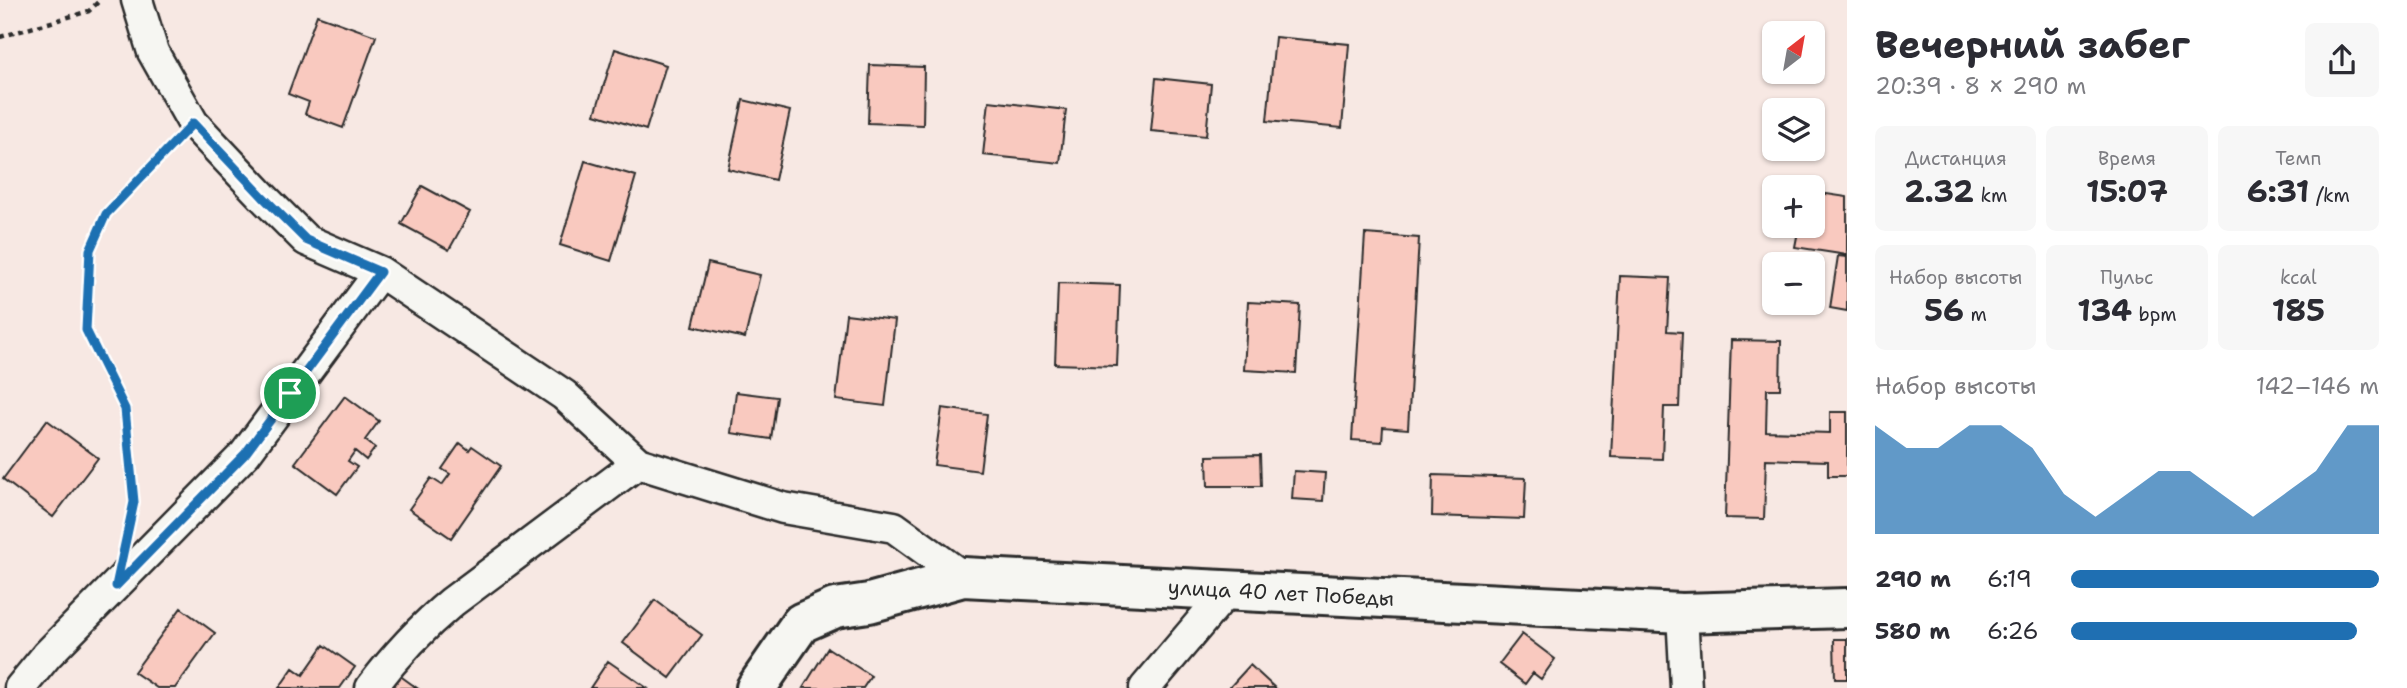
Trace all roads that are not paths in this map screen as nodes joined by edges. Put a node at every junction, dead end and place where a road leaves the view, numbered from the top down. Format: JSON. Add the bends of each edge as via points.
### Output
{"nodes":[{"id":1,"x":138,"y":0,"type":"edge"},
{"id":2,"x":380,"y":272,"type":"junction"},
{"id":3,"x":638,"y":463,"type":"junction"},
{"id":4,"x":963,"y":577,"type":"junction"},
{"id":5,"x":1228,"y":590,"type":"junction"},
{"id":6,"x":1847,"y":608,"type":"edge"},
{"id":7,"x":1682,"y":613,"type":"junction"},
{"id":8,"x":20,"y":688,"type":"edge"},
{"id":9,"x":371,"y":688,"type":"edge"},
{"id":10,"x":755,"y":688,"type":"edge"},
{"id":11,"x":1145,"y":688,"type":"edge"},
{"id":12,"x":1686,"y":688,"type":"edge"}],
"edges":[{"from":1,"to":2,"type":"street","via":[[153,52],[193,123],[306,240]]},
{"from":2,"to":3,"type":"street","via":[[564,395]]},
{"from":2,"to":8,"type":"street","via":[[245,454]]},
{"from":3,"to":4,"type":"street","via":[[783,508],[894,527]]},
{"from":3,"to":9,"type":"street","via":[[423,626]]},
{"from":4,"to":5,"type":"main road","name":"улица 40 лет Победы"},
{"from":4,"to":10,"type":"main road","name":"улица 40 лет Победы","via":[[835,608],[801,623]]},
{"from":5,"to":7,"type":"main road","name":"улица 40 лет Победы"},
{"from":5,"to":11,"type":"street"},
{"from":6,"to":7,"type":"main road","name":"улица 40 лет Победы"},
{"from":7,"to":12,"type":"street"}]}
